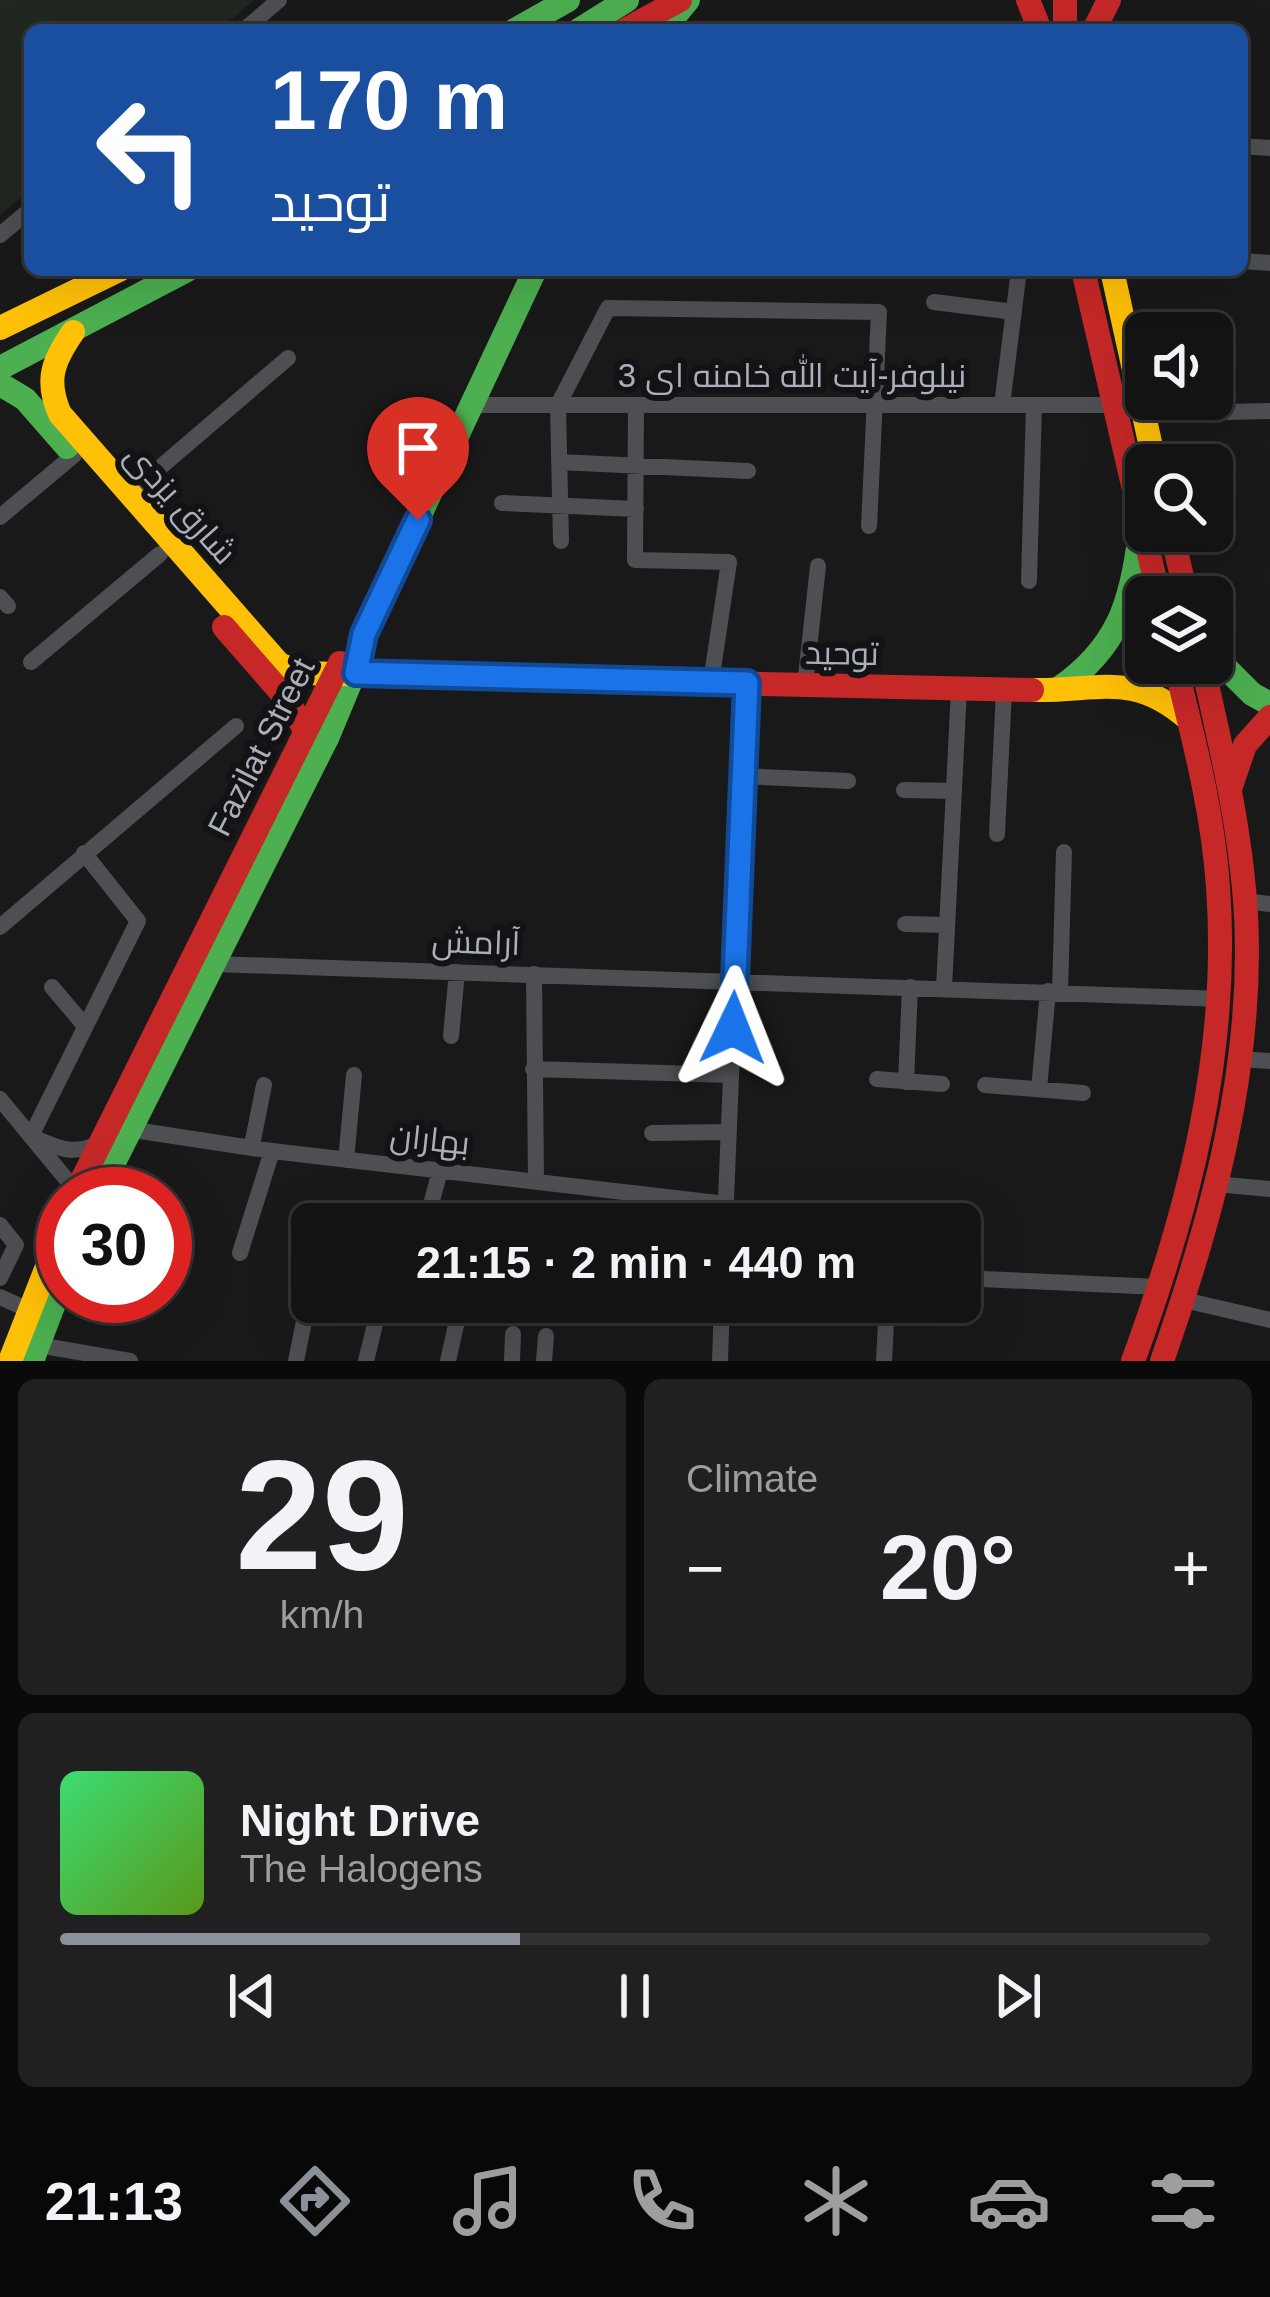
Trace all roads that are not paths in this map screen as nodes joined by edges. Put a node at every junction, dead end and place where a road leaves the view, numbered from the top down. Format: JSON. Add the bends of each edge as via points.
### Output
{"nodes":[{"id":1,"x":279,"y":0,"type":"edge"},
{"id":2,"x":538,"y":0,"type":"edge"},
{"id":3,"x":568,"y":0,"type":"edge"},
{"id":4,"x":627,"y":0,"type":"edge"},
{"id":5,"x":684,"y":0,"type":"edge"},
{"id":6,"x":251,"y":24,"type":"edge"},
{"id":7,"x":504,"y":24,"type":"edge"},
{"id":8,"x":526,"y":24,"type":"edge"},
{"id":9,"x":589,"y":24,"type":"edge"},
{"id":10,"x":637,"y":24,"type":"edge"},
{"id":11,"x":24,"y":215,"type":"edge"},
{"id":12,"x":0,"y":236,"type":"edge"},
{"id":13,"x":107,"y":276,"type":"edge"},
{"id":14,"x":176,"y":276,"type":"edge"},
{"id":15,"x":532,"y":276,"type":"edge"},
{"id":16,"x":1018,"y":276,"type":"edge"},
{"id":17,"x":1084,"y":276,"type":"edge"},
{"id":18,"x":1113,"y":276,"type":"edge"},
{"id":19,"x":934,"y":302,"type":"dead end"},
{"id":20,"x":1014,"y":312,"type":"junction"},
{"id":21,"x":0,"y":328,"type":"edge"},
{"id":22,"x":1125,"y":330,"type":"edge"},
{"id":23,"x":73,"y":332,"type":"junction"},
{"id":24,"x":288,"y":358,"type":"dead end"},
{"id":25,"x":0,"y":368,"type":"edge"},
{"id":26,"x":0,"y":384,"type":"edge"},
{"id":27,"x":50,"y":387,"type":"junction"},
{"id":28,"x":25,"y":399,"type":"junction"},
{"id":29,"x":558,"y":405,"type":"junction"},
{"id":30,"x":636,"y":405,"type":"junction"},
{"id":31,"x":875,"y":405,"type":"junction"},
{"id":32,"x":1002,"y":405,"type":"junction"},
{"id":33,"x":1034,"y":405,"type":"junction"},
{"id":34,"x":1113,"y":405,"type":"junction"},
{"id":35,"x":471,"y":406,"type":"junction"},
{"id":36,"x":1270,"y":411,"type":"edge"},
{"id":37,"x":1233,"y":412,"type":"edge"},
{"id":38,"x":74,"y":455,"type":"junction"},
{"id":39,"x":1125,"y":456,"type":"edge"},
{"id":40,"x":559,"y":462,"type":"junction"},
{"id":41,"x":636,"y":464,"type":"junction"},
{"id":42,"x":748,"y":471,"type":"dead end"},
{"id":43,"x":129,"y":494,"type":"junction"},
{"id":44,"x":502,"y":502,"type":"dead end"},
{"id":45,"x":560,"y":507,"type":"junction"},
{"id":46,"x":636,"y":509,"type":"junction"},
{"id":47,"x":0,"y":517,"type":"edge"},
{"id":48,"x":869,"y":526,"type":"dead end"},
{"id":49,"x":561,"y":541,"type":"dead end"},
{"id":50,"x":166,"y":549,"type":"junction"},
{"id":51,"x":1138,"y":552,"type":"edge"},
{"id":52,"x":818,"y":566,"type":"dead end"},
{"id":53,"x":1029,"y":580,"type":"dead end"},
{"id":54,"x":31,"y":662,"type":"dead end"},
{"id":55,"x":344,"y":674,"type":"junction"},
{"id":56,"x":1233,"y":675,"type":"edge"},
{"id":57,"x":286,"y":680,"type":"junction"},
{"id":58,"x":711,"y":682,"type":"junction"},
{"id":59,"x":747,"y":683,"type":"junction"},
{"id":60,"x":1180,"y":684,"type":"edge"},
{"id":61,"x":1207,"y":684,"type":"edge"},
{"id":62,"x":805,"y":685,"type":"junction"},
{"id":63,"x":959,"y":689,"type":"junction"},
{"id":64,"x":1004,"y":690,"type":"junction"},
{"id":65,"x":1053,"y":692,"type":"junction"},
{"id":66,"x":1270,"y":704,"type":"edge"},
{"id":67,"x":1270,"y":717,"type":"edge"},
{"id":68,"x":1188,"y":719,"type":"junction"},
{"id":69,"x":236,"y":726,"type":"dead end"},
{"id":70,"x":306,"y":730,"type":"junction"},
{"id":71,"x":743,"y":776,"type":"junction"},
{"id":72,"x":848,"y":781,"type":"dead end"},
{"id":73,"x":1231,"y":786,"type":"junction"},
{"id":74,"x":904,"y":790,"type":"dead end"},
{"id":75,"x":954,"y":791,"type":"junction"},
{"id":76,"x":997,"y":834,"type":"dead end"},
{"id":77,"x":1064,"y":853,"type":"dead end"},
{"id":78,"x":84,"y":854,"type":"junction"},
{"id":79,"x":1244,"y":901,"type":"junction"},
{"id":80,"x":1270,"y":904,"type":"edge"},
{"id":81,"x":905,"y":924,"type":"dead end"},
{"id":82,"x":947,"y":925,"type":"junction"},
{"id":83,"x":0,"y":927,"type":"edge"},
{"id":84,"x":215,"y":964,"type":"junction"},
{"id":85,"x":457,"y":972,"type":"junction"},
{"id":86,"x":534,"y":974,"type":"junction"},
{"id":87,"x":735,"y":982,"type":"junction"},
{"id":88,"x":52,"y":986,"type":"dead end"},
{"id":89,"x":910,"y":987,"type":"junction"},
{"id":90,"x":944,"y":988,"type":"junction"},
{"id":91,"x":1054,"y":992,"type":"junction"},
{"id":92,"x":1245,"y":1000,"type":"edge"},
{"id":93,"x":85,"y":1026,"type":"junction"},
{"id":94,"x":451,"y":1036,"type":"dead end"},
{"id":95,"x":1239,"y":1059,"type":"junction"},
{"id":96,"x":1270,"y":1061,"type":"edge"},
{"id":97,"x":533,"y":1069,"type":"junction"},
{"id":98,"x":354,"y":1075,"type":"dead end"},
{"id":99,"x":731,"y":1076,"type":"junction"},
{"id":100,"x":877,"y":1079,"type":"dead end"},
{"id":101,"x":906,"y":1082,"type":"junction"},
{"id":102,"x":943,"y":1084,"type":"dead end"},
{"id":103,"x":264,"y":1085,"type":"dead end"},
{"id":104,"x":985,"y":1085,"type":"dead end"},
{"id":105,"x":1040,"y":1089,"type":"junction"},
{"id":106,"x":1082,"y":1093,"type":"dead end"},
{"id":107,"x":0,"y":1099,"type":"edge"},
{"id":108,"x":128,"y":1129,"type":"junction"},
{"id":109,"x":652,"y":1132,"type":"dead end"},
{"id":110,"x":729,"y":1132,"type":"junction"},
{"id":111,"x":31,"y":1136,"type":"junction"},
{"id":112,"x":98,"y":1144,"type":"junction"},
{"id":113,"x":252,"y":1145,"type":"junction"},
{"id":114,"x":272,"y":1151,"type":"junction"},
{"id":115,"x":346,"y":1160,"type":"junction"},
{"id":116,"x":59,"y":1167,"type":"edge"},
{"id":117,"x":91,"y":1167,"type":"edge"},
{"id":118,"x":101,"y":1167,"type":"edge"},
{"id":119,"x":440,"y":1171,"type":"junction"},
{"id":120,"x":536,"y":1181,"type":"junction"},
{"id":121,"x":1216,"y":1184,"type":"junction"},
{"id":122,"x":1270,"y":1190,"type":"edge"},
{"id":123,"x":431,"y":1203,"type":"edge"},
{"id":124,"x":718,"y":1203,"type":"edge"},
{"id":125,"x":726,"y":1203,"type":"edge"},
{"id":126,"x":0,"y":1225,"type":"edge"},
{"id":127,"x":240,"y":1253,"type":"dead end"},
{"id":128,"x":0,"y":1278,"type":"edge"},
{"id":129,"x":981,"y":1279,"type":"edge"},
{"id":130,"x":1159,"y":1287,"type":"junction"},
{"id":131,"x":0,"y":1297,"type":"edge"},
{"id":132,"x":36,"y":1298,"type":"edge"},
{"id":133,"x":1184,"y":1300,"type":"junction"},
{"id":134,"x":31,"y":1311,"type":"junction"},
{"id":135,"x":1270,"y":1320,"type":"edge"},
{"id":136,"x":47,"y":1323,"type":"edge"},
{"id":137,"x":304,"y":1323,"type":"edge"},
{"id":138,"x":376,"y":1323,"type":"edge"},
{"id":139,"x":457,"y":1323,"type":"edge"},
{"id":140,"x":721,"y":1323,"type":"edge"},
{"id":141,"x":886,"y":1323,"type":"edge"},
{"id":142,"x":513,"y":1334,"type":"dead end"},
{"id":143,"x":546,"y":1336,"type":"dead end"},
{"id":144,"x":35,"y":1353,"type":"edge"},
{"id":145,"x":10,"y":1361,"type":"edge"},
{"id":146,"x":130,"y":1361,"type":"edge"},
{"id":147,"x":296,"y":1361,"type":"edge"},
{"id":148,"x":367,"y":1361,"type":"edge"},
{"id":149,"x":448,"y":1361,"type":"edge"},
{"id":150,"x":512,"y":1361,"type":"edge"},
{"id":151,"x":544,"y":1361,"type":"edge"},
{"id":152,"x":720,"y":1361,"type":"edge"},
{"id":153,"x":884,"y":1361,"type":"edge"},
{"id":154,"x":1133,"y":1361,"type":"edge"},
{"id":155,"x":1162,"y":1361,"type":"edge"}],
"edges":[{"from":1,"to":6,"type":"street"},
{"from":2,"to":7,"type":"main road"},
{"from":3,"to":8,"type":"main road"},
{"from":4,"to":9,"type":"main road"},
{"from":5,"to":10,"type":"main road"},
{"from":11,"to":12,"type":"street"},
{"from":13,"to":21,"type":"main road"},
{"from":14,"to":23,"type":"main road"},
{"from":15,"to":35,"type":"main road","name":"Fazilat Street"},
{"from":16,"to":20,"type":"street"},
{"from":17,"to":34,"type":"main road"},
{"from":18,"to":22,"type":"main road"},
{"from":19,"to":20,"type":"street"},
{"from":20,"to":32,"type":"street"},
{"from":23,"to":25,"type":"main road"},
{"from":23,"to":27,"type":"main road","via":[[50,367]]},
{"from":24,"to":43,"type":"street"},
{"from":26,"to":28,"type":"main road"},
{"from":27,"to":28,"type":"main road","via":[[36,377]]},
{"from":27,"to":43,"type":"main road","name":"شارق یزدی","via":[[60,414]]},
{"from":28,"to":38,"type":"main road"},
{"from":29,"to":30,"type":"street","name":"نیلوفر-آیت الله خامنه ای 3"},
{"from":29,"to":31,"type":"street","via":[[608,308],[879,312]]},
{"from":29,"to":35,"type":"street","name":"نیلوفر-آیت الله خامنه ای 3"},
{"from":29,"to":40,"type":"street"},
{"from":30,"to":31,"type":"street","name":"نیلوفر-آیت الله خامنه ای 3"},
{"from":30,"to":41,"type":"street"},
{"from":31,"to":32,"type":"street","name":"نیلوفر-آیت الله خامنه ای 3"},
{"from":31,"to":48,"type":"street"},
{"from":32,"to":33,"type":"street","name":"نیلوفر-آیت الله خامنه ای 3"},
{"from":33,"to":34,"type":"street","name":"نیلوفر-آیت الله خامنه ای 3"},
{"from":33,"to":53,"type":"street"},
{"from":34,"to":39,"type":"main road"},
{"from":35,"to":55,"type":"main road","name":"Fazilat Street"},
{"from":36,"to":37,"type":"street"},
{"from":38,"to":47,"type":"street"},
{"from":38,"to":50,"type":"main road"},
{"from":40,"to":41,"type":"street"},
{"from":40,"to":45,"type":"street"},
{"from":41,"to":42,"type":"street"},
{"from":41,"to":46,"type":"street"},
{"from":43,"to":50,"type":"main road","name":"شارق یزدی"},
{"from":44,"to":45,"type":"street"},
{"from":45,"to":46,"type":"street"},
{"from":45,"to":49,"type":"street"},
{"from":46,"to":58,"type":"street","via":[[635,560],[729,562]]},
{"from":50,"to":54,"type":"street"},
{"from":50,"to":57,"type":"main road","name":"شارق یزدی"},
{"from":51,"to":65,"type":"main road","via":[[1123,622],[1089,667]]},
{"from":52,"to":62,"type":"street"},
{"from":55,"to":57,"type":"main road"},
{"from":55,"to":58,"type":"main road","name":"توحید"},
{"from":55,"to":70,"type":"main road","name":"Fazilat Street"},
{"from":55,"to":84,"type":"main road","name":"Fazilat Street"},
{"from":56,"to":66,"type":"main road"},
{"from":57,"to":70,"type":"main road","name":"شارق یزدی"},
{"from":58,"to":59,"type":"main road","name":"توحید"},
{"from":59,"to":62,"type":"main road","name":"توحید"},
{"from":59,"to":71,"type":"street"},
{"from":60,"to":68,"type":"main road"},
{"from":61,"to":73,"type":"main road"},
{"from":62,"to":63,"type":"main road","name":"توحید"},
{"from":63,"to":64,"type":"main road","name":"توحید"},
{"from":63,"to":75,"type":"street"},
{"from":64,"to":65,"type":"main road","name":"توحید"},
{"from":64,"to":76,"type":"street"},
{"from":65,"to":68,"type":"main road","name":"توحید","via":[[1132,683]]},
{"from":67,"to":73,"type":"main road","via":[[1245,745]]},
{"from":68,"to":92,"type":"main road","via":[[1220,912]]},
{"from":69,"to":78,"type":"street"},
{"from":70,"to":112,"type":"main road","name":"Fazilat Street"},
{"from":71,"to":72,"type":"street"},
{"from":71,"to":87,"type":"street"},
{"from":73,"to":79,"type":"main road"},
{"from":74,"to":75,"type":"street"},
{"from":75,"to":82,"type":"street"},
{"from":77,"to":91,"type":"street"},
{"from":78,"to":83,"type":"street"},
{"from":78,"to":93,"type":"street","via":[[138,921]]},
{"from":79,"to":80,"type":"street"},
{"from":79,"to":92,"type":"main road"},
{"from":81,"to":82,"type":"street"},
{"from":82,"to":90,"type":"street"},
{"from":84,"to":85,"type":"street","name":"آرامش"},
{"from":84,"to":108,"type":"main road","name":"Fazilat Street"},
{"from":85,"to":86,"type":"street","name":"آرامش"},
{"from":85,"to":94,"type":"street"},
{"from":86,"to":87,"type":"street","name":"آرامش"},
{"from":86,"to":97,"type":"street"},
{"from":87,"to":89,"type":"street","name":"آرامش"},
{"from":87,"to":99,"type":"street"},
{"from":88,"to":93,"type":"street"},
{"from":89,"to":90,"type":"street","name":"آرامش"},
{"from":89,"to":101,"type":"street"},
{"from":90,"to":91,"type":"street","name":"آرامش"},
{"from":91,"to":92,"type":"street","name":"آرامش"},
{"from":91,"to":105,"type":"street"},
{"from":92,"to":95,"type":"main road"},
{"from":92,"to":130,"type":"main road"},
{"from":93,"to":111,"type":"street"},
{"from":95,"to":96,"type":"street"},
{"from":95,"to":121,"type":"main road"},
{"from":97,"to":99,"type":"street"},
{"from":97,"to":120,"type":"street"},
{"from":98,"to":115,"type":"street"},
{"from":99,"to":110,"type":"street"},
{"from":100,"to":101,"type":"street"},
{"from":101,"to":102,"type":"street"},
{"from":103,"to":113,"type":"street"},
{"from":104,"to":105,"type":"street"},
{"from":105,"to":106,"type":"street"},
{"from":107,"to":111,"type":"street"},
{"from":108,"to":113,"type":"street","name":"بهاران"},
{"from":108,"to":118,"type":"main road","name":"Fazilat Street"},
{"from":109,"to":110,"type":"street"},
{"from":110,"to":125,"type":"street"},
{"from":111,"to":112,"type":"street","via":[[67,1152]]},
{"from":111,"to":116,"type":"street"},
{"from":112,"to":117,"type":"main road","name":"Fazilat Street"},
{"from":113,"to":114,"type":"street","name":"بهاران"},
{"from":114,"to":115,"type":"street","name":"بهاران"},
{"from":114,"to":127,"type":"street"},
{"from":115,"to":119,"type":"street","name":"بهاران"},
{"from":119,"to":120,"type":"street","name":"بهاران"},
{"from":119,"to":123,"type":"street"},
{"from":120,"to":124,"type":"street","name":"بهاران"},
{"from":121,"to":122,"type":"street"},
{"from":121,"to":133,"type":"main road"},
{"from":126,"to":128,"type":"street","via":[[16,1245]]},
{"from":129,"to":130,"type":"street"},
{"from":130,"to":154,"type":"main road"},
{"from":131,"to":134,"type":"street"},
{"from":132,"to":134,"type":"main road"},
{"from":133,"to":135,"type":"street"},
{"from":133,"to":155,"type":"main road"},
{"from":134,"to":145,"type":"main road"},
{"from":136,"to":144,"type":"main road"},
{"from":137,"to":147,"type":"street"},
{"from":138,"to":148,"type":"street"},
{"from":139,"to":149,"type":"street"},
{"from":140,"to":152,"type":"street"},
{"from":141,"to":153,"type":"street"},
{"from":142,"to":150,"type":"street"},
{"from":143,"to":151,"type":"street"},
{"from":144,"to":146,"type":"street"}]}
